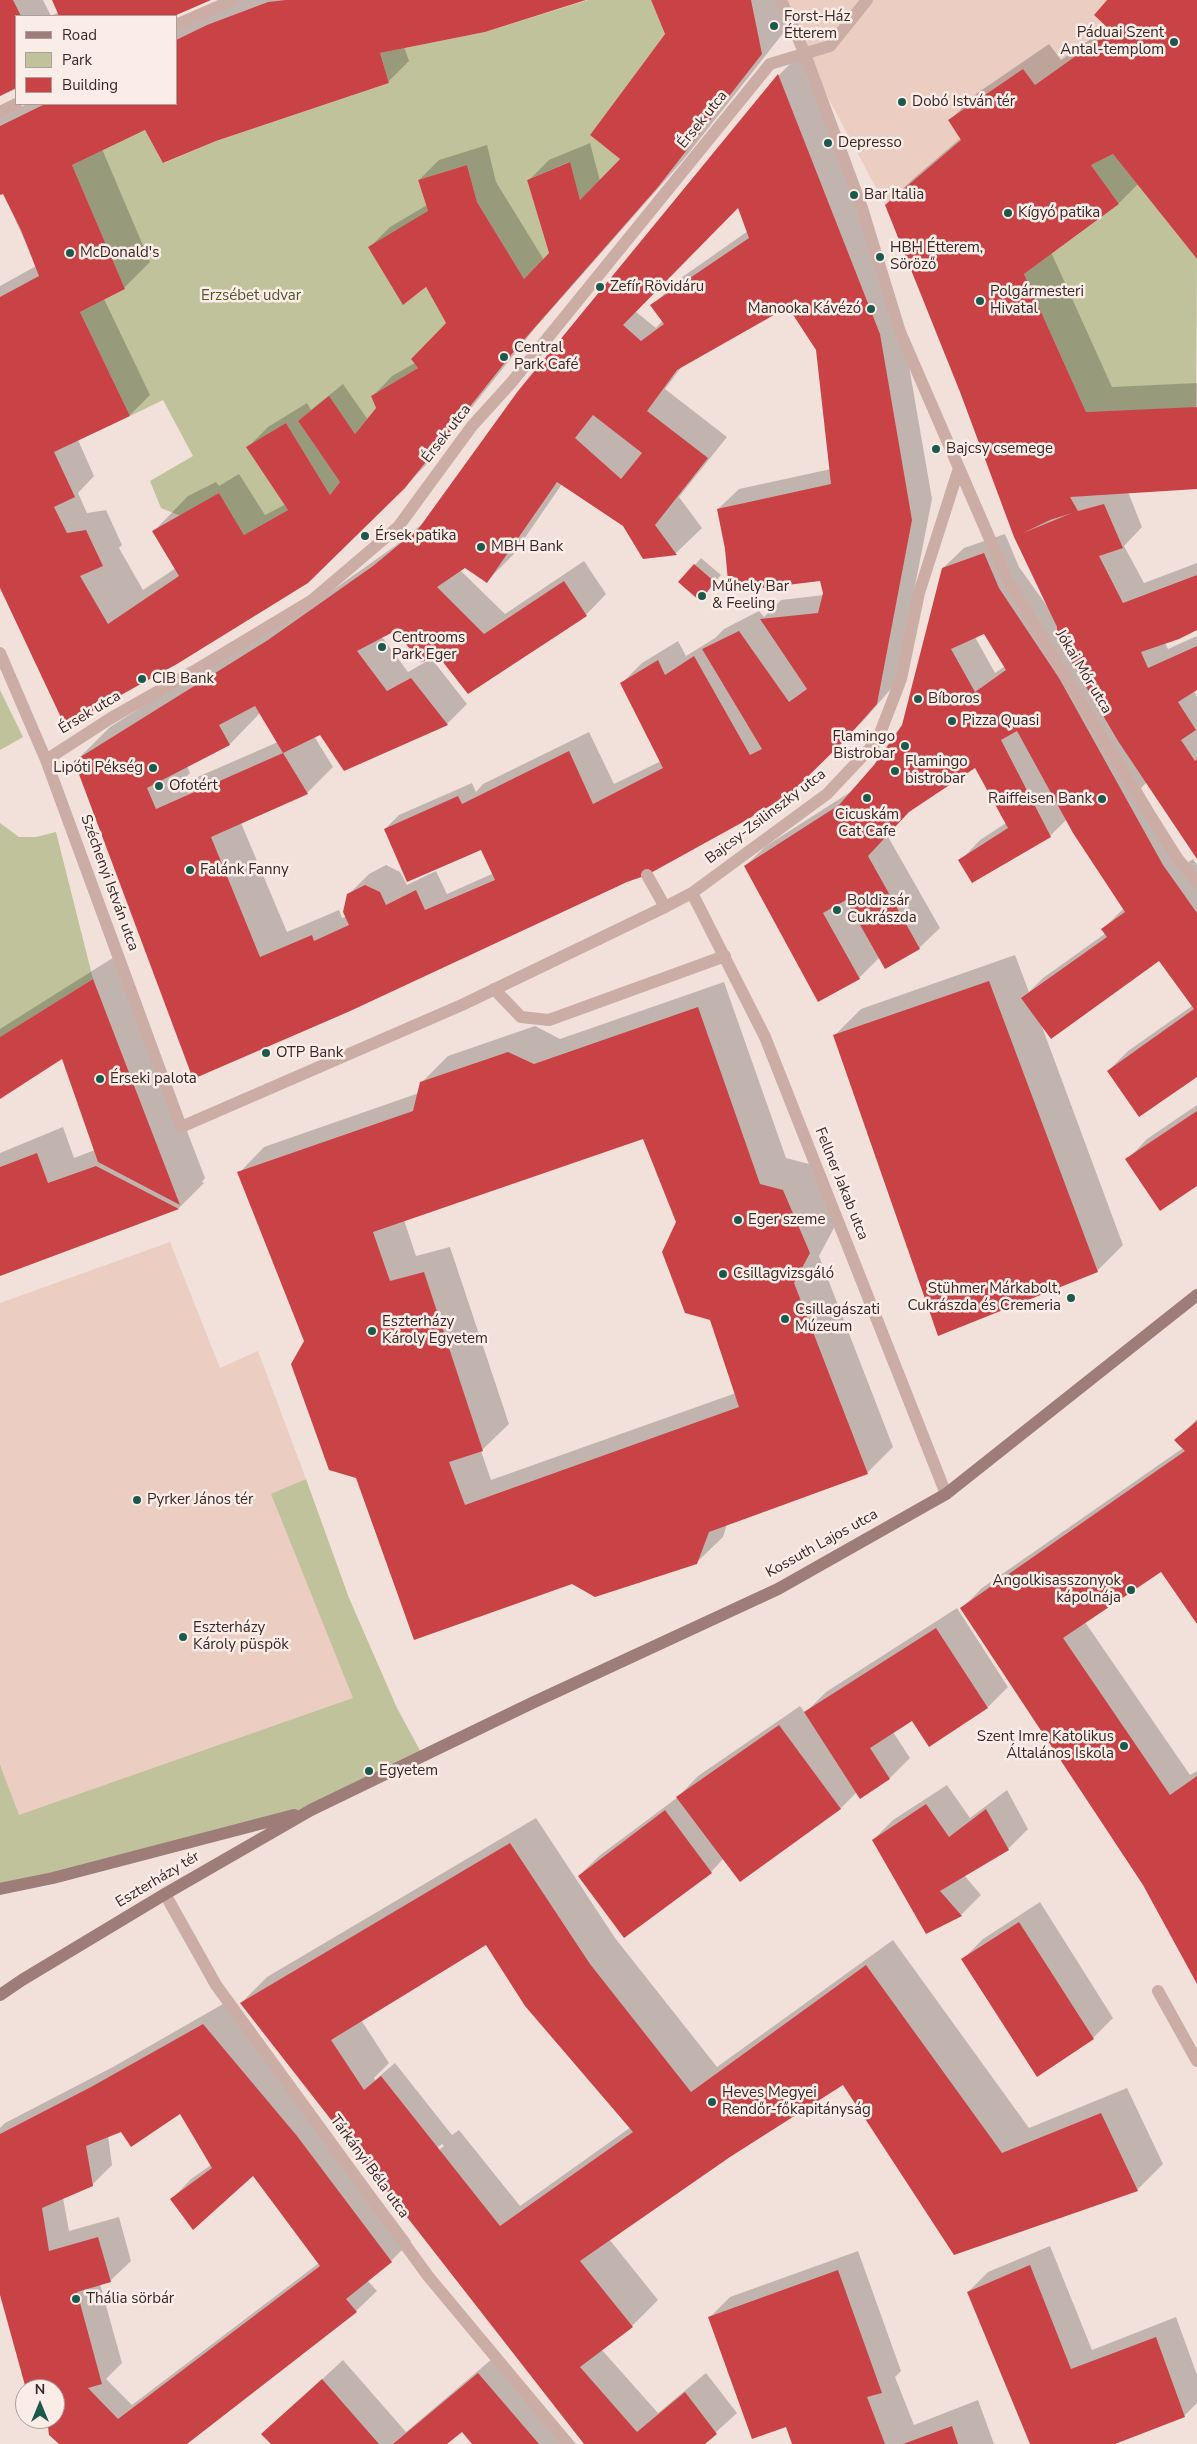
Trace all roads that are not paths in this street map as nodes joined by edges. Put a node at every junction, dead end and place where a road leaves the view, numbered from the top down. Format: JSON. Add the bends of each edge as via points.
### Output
{"nodes":[{"id":1,"x":233,"y":0,"type":"edge"},
{"id":2,"x":781,"y":0,"type":"edge"},
{"id":3,"x":867,"y":0,"type":"edge"},
{"id":4,"x":178,"y":24,"type":"edge"},
{"id":5,"x":805,"y":54,"type":"junction"},
{"id":6,"x":15,"y":104,"type":"edge"},
{"id":7,"x":0,"y":112,"type":"edge"},
{"id":8,"x":959,"y":468,"type":"junction"},
{"id":9,"x":0,"y":653,"type":"edge"},
{"id":10,"x":46,"y":760,"type":"junction"},
{"id":11,"x":648,"y":875,"type":"dead end"},
{"id":12,"x":1197,"y":882,"type":"edge"},
{"id":13,"x":692,"y":893,"type":"junction"},
{"id":14,"x":665,"y":907,"type":"junction"},
{"id":15,"x":725,"y":956,"type":"junction"},
{"id":16,"x":494,"y":989,"type":"junction"},
{"id":17,"x":180,"y":1127,"type":"joint"},
{"id":18,"x":1197,"y":1295,"type":"edge"},
{"id":19,"x":946,"y":1494,"type":"junction"},
{"id":20,"x":423,"y":1756,"type":"joint"},
{"id":21,"x":311,"y":1810,"type":"junction"},
{"id":22,"x":53,"y":1878,"type":"junction"},
{"id":23,"x":0,"y":1889,"type":"edge"},
{"id":24,"x":165,"y":1894,"type":"junction"},
{"id":25,"x":0,"y":1896,"type":"edge"},
{"id":26,"x":22,"y":1980,"type":"junction"},
{"id":27,"x":1158,"y":1991,"type":"dead end"},
{"id":28,"x":0,"y":1995,"type":"edge"},
{"id":29,"x":0,"y":2003,"type":"edge"},
{"id":30,"x":1197,"y":2061,"type":"edge"},
{"id":31,"x":568,"y":2444,"type":"edge"}],
"edges":[{"from":1,"to":4,"type":"street"},
{"from":2,"to":5,"type":"street"},
{"from":3,"to":5,"type":"street","via":[[830,46]]},
{"from":5,"to":8,"type":"street","via":[[862,208],[900,332]]},
{"from":5,"to":10,"type":"street","name":"Érsek utca","via":[[770,64],[511,383],[472,426],[398,527],[311,601],[111,718]]},
{"from":6,"to":7,"type":"street"},
{"from":8,"to":12,"type":"street","name":"Jókai Mór utca","via":[[1008,581],[1128,780],[1177,858]]},
{"from":8,"to":13,"type":"street","name":"Bajcsy-Zsilinszky utca","via":[[919,593],[901,679],[877,742],[827,794]]},
{"from":9,"to":10,"type":"street","name":"Széchenyi István utca"},
{"from":10,"to":17,"type":"street","name":"Széchenyi István utca"},
{"from":11,"to":14,"type":"street"},
{"from":13,"to":14,"type":"street","name":"Bajcsy-Zsilinszky utca"},
{"from":13,"to":15,"type":"street","name":"Fellner Jakab utca"},
{"from":14,"to":16,"type":"street","name":"Bajcsy-Zsilinszky utca"},
{"from":15,"to":16,"type":"street","via":[[549,1020],[521,1017]]},
{"from":15,"to":19,"type":"street","name":"Fellner Jakab utca","via":[[765,1037]]},
{"from":16,"to":17,"type":"street","name":"Bajcsy-Zsilinszky utca"},
{"from":18,"to":19,"type":"street","name":"Kossuth Lajos utca"},
{"from":19,"to":20,"type":"street","name":"Kossuth Lajos utca","via":[[778,1588]]},
{"from":20,"to":21,"type":"street","name":"Eszterházy tér"},
{"from":21,"to":22,"type":"street","name":"Eszterházy tér"},
{"from":21,"to":24,"type":"street","name":"Eszterházy tér"},
{"from":22,"to":23,"type":"street","name":"Eszterházy tér"},
{"from":22,"to":25,"type":"street","name":"Eszterházy tér"},
{"from":24,"to":26,"type":"street","name":"Eszterházy tér"},
{"from":24,"to":31,"type":"street","name":"Tárkányi Béla utca","via":[[216,1985],[428,2276]]},
{"from":26,"to":28,"type":"street","name":"Eszterházy tér"},
{"from":26,"to":29,"type":"street","name":"Eszterházy tér"},
{"from":27,"to":30,"type":"street"}]}
